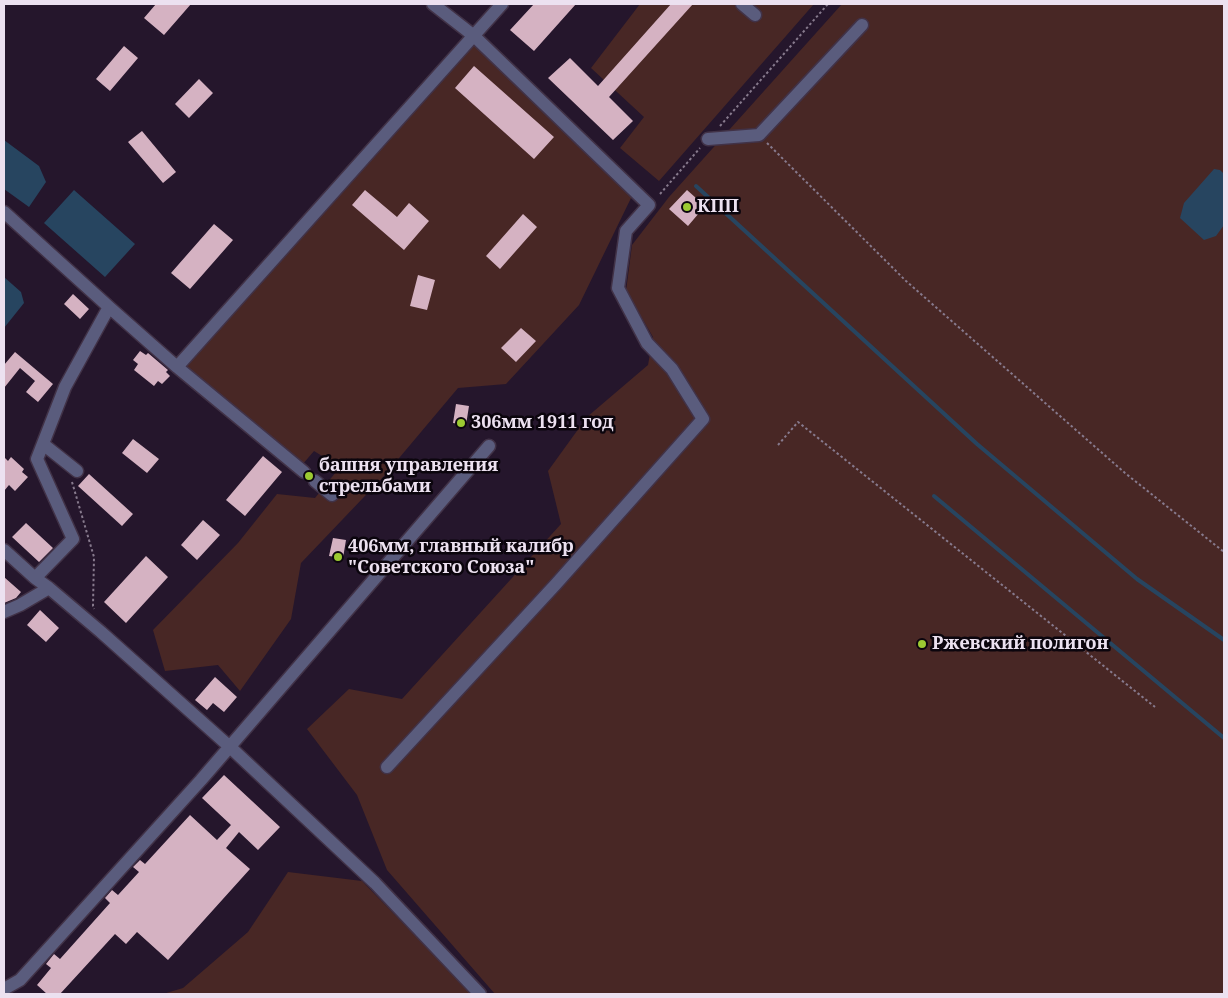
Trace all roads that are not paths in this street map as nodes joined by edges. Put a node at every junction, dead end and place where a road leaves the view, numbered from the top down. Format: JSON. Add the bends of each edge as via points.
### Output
{"nodes":[{"id":1,"x":432,"y":4,"type":"edge"},
{"id":2,"x":502,"y":4,"type":"edge"},
{"id":3,"x":742,"y":4,"type":"edge"},
{"id":4,"x":755,"y":15,"type":"dead end"},
{"id":5,"x":862,"y":25,"type":"dead end"},
{"id":6,"x":474,"y":36,"type":"junction"},
{"id":7,"x":708,"y":139,"type":"road end"},
{"id":8,"x":4,"y":212,"type":"edge"},
{"id":9,"x":109,"y":307,"type":"junction"},
{"id":10,"x":177,"y":367,"type":"junction"},
{"id":11,"x":43,"y":444,"type":"junction"},
{"id":12,"x":489,"y":446,"type":"dead end"},
{"id":13,"x":304,"y":472,"type":"dead end"},
{"id":14,"x":74,"y":476,"type":"road end"},
{"id":15,"x":315,"y":481,"type":"dead end"},
{"id":16,"x":332,"y":495,"type":"dead end"},
{"id":17,"x":4,"y":550,"type":"edge"},
{"id":18,"x":36,"y":578,"type":"junction"},
{"id":19,"x":49,"y":588,"type":"junction"},
{"id":20,"x":4,"y":612,"type":"edge"},
{"id":21,"x":230,"y":747,"type":"junction"},
{"id":22,"x":387,"y":767,"type":"dead end"},
{"id":23,"x":4,"y":989,"type":"edge"},
{"id":24,"x":480,"y":994,"type":"edge"}],
"edges":[{"from":1,"to":6,"type":"lane"},
{"from":2,"to":6,"type":"lane"},
{"from":3,"to":4,"type":"lane"},
{"from":5,"to":7,"type":"lane","via":[[759,135]]},
{"from":6,"to":10,"type":"lane"},
{"from":6,"to":22,"type":"lane","via":[[649,204],[626,231],[618,288],[647,343],[672,369],[702,419]]},
{"from":8,"to":9,"type":"lane"},
{"from":9,"to":10,"type":"lane"},
{"from":9,"to":11,"type":"lane","via":[[65,387]]},
{"from":10,"to":13,"type":"lane"},
{"from":11,"to":14,"type":"lane"},
{"from":11,"to":18,"type":"lane","via":[[38,459],[73,539]]},
{"from":12,"to":21,"type":"lane"},
{"from":15,"to":16,"type":"lane"},
{"from":17,"to":18,"type":"lane"},
{"from":18,"to":19,"type":"lane"},
{"from":19,"to":20,"type":"lane"},
{"from":19,"to":21,"type":"lane"},
{"from":21,"to":23,"type":"lane","via":[[20,980]]},
{"from":21,"to":24,"type":"lane","via":[[374,883]]}]}
